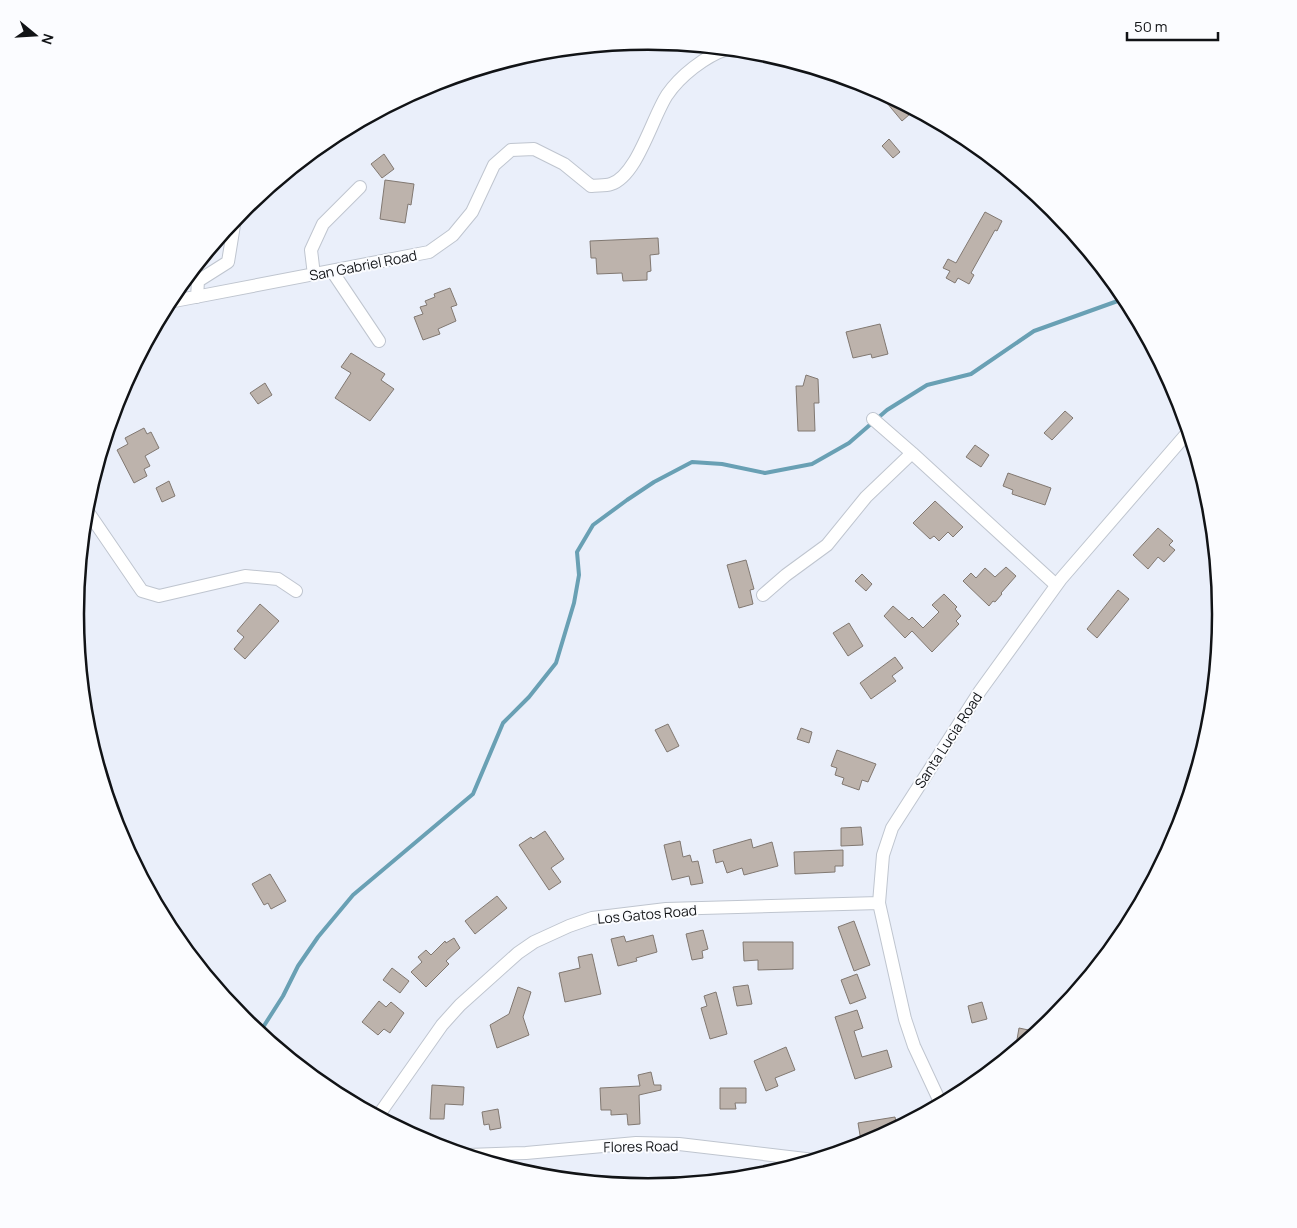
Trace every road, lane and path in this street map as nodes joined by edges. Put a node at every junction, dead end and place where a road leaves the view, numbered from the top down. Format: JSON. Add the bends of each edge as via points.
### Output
{"nodes":[{"id":1,"x":715,"y":54,"type":"edge"},
{"id":2,"x":360,"y":187,"type":"dead end"},
{"id":3,"x":233,"y":233,"type":"edge"},
{"id":4,"x":332,"y":271,"type":"junction"},
{"id":5,"x":314,"y":275,"type":"junction"},
{"id":6,"x":197,"y":297,"type":"junction"},
{"id":7,"x":181,"y":300,"type":"edge"},
{"id":8,"x":379,"y":341,"type":"dead end"},
{"id":9,"x":873,"y":418,"type":"dead end"},
{"id":10,"x":1184,"y":437,"type":"edge"},
{"id":11,"x":912,"y":453,"type":"junction"},
{"id":12,"x":93,"y":519,"type":"edge"},
{"id":13,"x":1056,"y":585,"type":"junction"},
{"id":14,"x":296,"y":590,"type":"dead end"},
{"id":15,"x":763,"y":595,"type":"dead end"},
{"id":16,"x":879,"y":903,"type":"junction"},
{"id":17,"x":939,"y":1097,"type":"edge"},
{"id":18,"x":382,"y":1111,"type":"edge"},
{"id":19,"x":488,"y":1154,"type":"edge"},
{"id":20,"x":797,"y":1158,"type":"edge"}],
"edges":[{"from":1,"to":4,"type":"street","name":"San Gabriel Road","via":[[687,73],[668,95],[630,170],[612,184],[591,186],[564,164],[534,149],[511,150],[494,165],[472,212],[453,234],[429,252]]},
{"from":2,"to":5,"type":"street","via":[[323,224],[311,250]]},
{"from":3,"to":6,"type":"street","via":[[228,262],[198,282]]},
{"from":4,"to":5,"type":"street","name":"San Gabriel Road"},
{"from":4,"to":8,"type":"street"},
{"from":5,"to":6,"type":"street","name":"San Gabriel Road"},
{"from":6,"to":7,"type":"street","name":"San Gabriel Road"},
{"from":9,"to":11,"type":"street"},
{"from":10,"to":13,"type":"street","name":"Santa Lucia Road"},
{"from":11,"to":13,"type":"street"},
{"from":11,"to":15,"type":"street","via":[[866,497],[827,546]]},
{"from":12,"to":14,"type":"street","via":[[142,591],[159,596],[245,576],[278,578]]},
{"from":13,"to":16,"type":"street","name":"Santa Lucia Road","via":[[980,691],[892,828],[882,854]]},
{"from":16,"to":17,"type":"street","name":"Santa Lucia Road","via":[[905,1020]]},
{"from":16,"to":18,"type":"street","name":"Los Gatos Road","via":[[666,910],[592,918],[569,926],[534,942],[460,1006],[442,1024]]},
{"from":19,"to":20,"type":"street","name":"Flores Road","via":[[636,1143],[679,1144]]}]}
